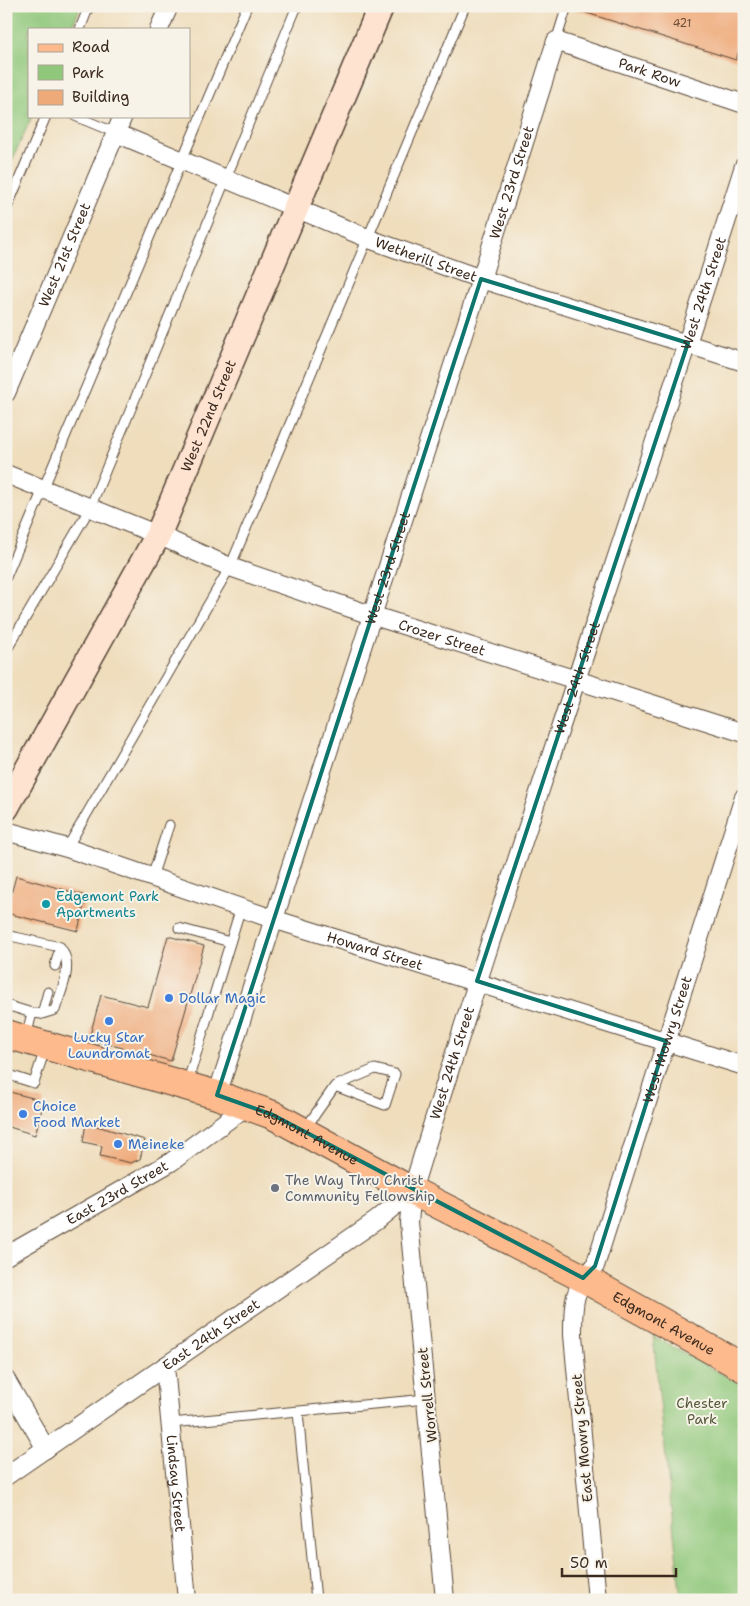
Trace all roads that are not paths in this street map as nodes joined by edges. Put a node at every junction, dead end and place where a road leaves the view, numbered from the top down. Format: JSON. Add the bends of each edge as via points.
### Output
{"nodes":[{"id":1,"x":89,"y":6,"type":"edge"},
{"id":2,"x":169,"y":6,"type":"edge"},
{"id":3,"x":247,"y":6,"type":"edge"},
{"id":4,"x":297,"y":6,"type":"edge"},
{"id":5,"x":381,"y":6,"type":"edge"},
{"id":6,"x":465,"y":6,"type":"edge"},
{"id":7,"x":567,"y":6,"type":"edge"},
{"id":8,"x":80,"y":28,"type":"edge"},
{"id":9,"x":159,"y":28,"type":"edge"},
{"id":10,"x":556,"y":40,"type":"junction"},
{"id":11,"x":744,"y":104,"type":"edge"},
{"id":12,"x":45,"y":118,"type":"edge"},
{"id":13,"x":80,"y":118,"type":"edge"},
{"id":14,"x":122,"y":118,"type":"edge"},
{"id":15,"x":116,"y":133,"type":"junction"},
{"id":16,"x":182,"y":160,"type":"junction"},
{"id":17,"x":744,"y":166,"type":"edge"},
{"id":18,"x":227,"y":178,"type":"junction"},
{"id":19,"x":296,"y":208,"type":"junction"},
{"id":20,"x":6,"y":210,"type":"edge"},
{"id":21,"x":368,"y":238,"type":"junction"},
{"id":22,"x":482,"y":278,"type":"junction"},
{"id":23,"x":688,"y":343,"type":"junction"},
{"id":24,"x":744,"y":362,"type":"edge"},
{"id":25,"x":6,"y":393,"type":"edge"},
{"id":26,"x":6,"y":474,"type":"edge"},
{"id":27,"x":42,"y":488,"type":"junction"},
{"id":28,"x":90,"y":508,"type":"junction"},
{"id":29,"x":158,"y":535,"type":"junction"},
{"id":30,"x":230,"y":567,"type":"junction"},
{"id":31,"x":6,"y":576,"type":"edge"},
{"id":32,"x":371,"y":615,"type":"junction"},
{"id":33,"x":6,"y":652,"type":"edge"},
{"id":34,"x":577,"y":681,"type":"junction"},
{"id":35,"x":744,"y":734,"type":"edge"},
{"id":36,"x":744,"y":797,"type":"edge"},
{"id":37,"x":6,"y":808,"type":"edge"},
{"id":38,"x":170,"y":825,"type":"dead end"},
{"id":39,"x":6,"y":831,"type":"edge"},
{"id":40,"x":67,"y":848,"type":"junction"},
{"id":41,"x":152,"y":877,"type":"junction"},
{"id":42,"x":241,"y":907,"type":"junction"},
{"id":43,"x":273,"y":919,"type":"junction"},
{"id":44,"x":179,"y":928,"type":"dead end"},
{"id":45,"x":7,"y":937,"type":"edge"},
{"id":46,"x":230,"y":942,"type":"junction"},
{"id":47,"x":60,"y":947,"type":"junction"},
{"id":48,"x":55,"y":966,"type":"dead end"},
{"id":49,"x":477,"y":981,"type":"junction"},
{"id":50,"x":48,"y":992,"type":"dead end"},
{"id":51,"x":6,"y":1005,"type":"edge"},
{"id":52,"x":32,"y":1013,"type":"junction"},
{"id":53,"x":42,"y":1014,"type":"junction"},
{"id":54,"x":26,"y":1040,"type":"edge"},
{"id":55,"x":666,"y":1041,"type":"junction"},
{"id":56,"x":744,"y":1066,"type":"edge"},
{"id":57,"x":6,"y":1074,"type":"edge"},
{"id":58,"x":335,"y":1086,"type":"junction"},
{"id":59,"x":186,"y":1087,"type":"junction"},
{"id":60,"x":217,"y":1095,"type":"junction"},
{"id":61,"x":248,"y":1106,"type":"junction"},
{"id":62,"x":304,"y":1131,"type":"junction"},
{"id":63,"x":412,"y":1191,"type":"junction"},
{"id":64,"x":6,"y":1256,"type":"edge"},
{"id":65,"x":583,"y":1278,"type":"junction"},
{"id":66,"x":165,"y":1366,"type":"junction"},
{"id":67,"x":744,"y":1368,"type":"edge"},
{"id":68,"x":6,"y":1380,"type":"edge"},
{"id":69,"x":427,"y":1399,"type":"junction"},
{"id":70,"x":298,"y":1412,"type":"junction"},
{"id":71,"x":171,"y":1423,"type":"junction"},
{"id":72,"x":46,"y":1449,"type":"junction"},
{"id":73,"x":6,"y":1476,"type":"edge"},
{"id":74,"x":187,"y":1600,"type":"edge"},
{"id":75,"x":316,"y":1600,"type":"edge"},
{"id":76,"x":446,"y":1600,"type":"edge"},
{"id":77,"x":597,"y":1600,"type":"edge"}],
"edges":[{"from":1,"to":8,"type":"lane"},
{"from":2,"to":9,"type":"street"},
{"from":3,"to":16,"type":"lane"},
{"from":4,"to":18,"type":"lane"},
{"from":5,"to":19,"type":"street","name":"West 22nd Street"},
{"from":6,"to":21,"type":"lane"},
{"from":7,"to":10,"type":"lane"},
{"from":10,"to":11,"type":"street","name":"Park Row"},
{"from":10,"to":22,"type":"street","name":"West 23rd Street"},
{"from":12,"to":20,"type":"lane"},
{"from":13,"to":15,"type":"lane"},
{"from":14,"to":15,"type":"street","name":"West 21st Street"},
{"from":15,"to":16,"type":"street","name":"Wetherill Street"},
{"from":15,"to":25,"type":"street","name":"West 21st Street"},
{"from":16,"to":18,"type":"street","name":"Wetherill Street"},
{"from":16,"to":27,"type":"lane"},
{"from":17,"to":23,"type":"street","name":"West 24th Street"},
{"from":18,"to":19,"type":"street","name":"Wetherill Street"},
{"from":18,"to":28,"type":"lane"},
{"from":19,"to":21,"type":"street","name":"Wetherill Street"},
{"from":19,"to":29,"type":"street","name":"West 22nd Street"},
{"from":21,"to":22,"type":"street","name":"Wetherill Street"},
{"from":21,"to":30,"type":"lane"},
{"from":22,"to":23,"type":"street","name":"Wetherill Street"},
{"from":22,"to":32,"type":"street","name":"West 23rd Street"},
{"from":23,"to":24,"type":"street","name":"Wetherill Street"},
{"from":23,"to":34,"type":"street","name":"West 24th Street"},
{"from":26,"to":27,"type":"street","name":"Crozer Street"},
{"from":27,"to":28,"type":"street","name":"Crozer Street"},
{"from":27,"to":31,"type":"lane"},
{"from":28,"to":29,"type":"street","name":"Crozer Street"},
{"from":28,"to":33,"type":"lane"},
{"from":29,"to":30,"type":"street","name":"Crozer Street"},
{"from":29,"to":37,"type":"street","name":"West 22nd Street"},
{"from":30,"to":32,"type":"street","name":"Crozer Street"},
{"from":30,"to":40,"type":"lane"},
{"from":32,"to":34,"type":"street","name":"Crozer Street"},
{"from":32,"to":43,"type":"street","name":"West 23rd Street"},
{"from":34,"to":35,"type":"street","name":"Crozer Street"},
{"from":34,"to":49,"type":"street","name":"West 24th Street"},
{"from":36,"to":55,"type":"street","name":"West Mowry Street"},
{"from":38,"to":41,"type":"lane"},
{"from":39,"to":40,"type":"street","name":"Howard Street"},
{"from":40,"to":41,"type":"street","name":"Howard Street"},
{"from":41,"to":42,"type":"street","name":"Howard Street"},
{"from":42,"to":43,"type":"street","name":"Howard Street"},
{"from":42,"to":46,"type":"lane"},
{"from":43,"to":49,"type":"street","name":"Howard Street"},
{"from":43,"to":60,"type":"street","name":"West 23rd Street"},
{"from":44,"to":46,"type":"lane"},
{"from":45,"to":47,"type":"lane"},
{"from":46,"to":59,"type":"lane"},
{"from":47,"to":48,"type":"lane"},
{"from":47,"to":53,"type":"lane","via":[[67,955],[68,964],[55,1010]]},
{"from":49,"to":55,"type":"street","name":"Howard Street"},
{"from":49,"to":63,"type":"street","name":"West 24th Street"},
{"from":50,"to":53,"type":"lane"},
{"from":51,"to":52,"type":"lane"},
{"from":52,"to":53,"type":"lane"},
{"from":52,"to":54,"type":"lane"},
{"from":54,"to":57,"type":"lane","via":[[34,1083]]},
{"from":54,"to":59,"type":"main road","name":"Edgmont Avenue"},
{"from":55,"to":56,"type":"street","name":"Howard Street"},
{"from":55,"to":65,"type":"street","name":"West Mowry Street","via":[[594,1266]]},
{"from":58,"to":58,"type":"lane","via":[[385,1105],[395,1074],[375,1069]]},
{"from":58,"to":62,"type":"lane"},
{"from":59,"to":60,"type":"main road","name":"Edgmont Avenue"},
{"from":60,"to":61,"type":"main road","name":"Edgmont Avenue"},
{"from":61,"to":62,"type":"main road","name":"Edgmont Avenue"},
{"from":61,"to":64,"type":"street","name":"East 23rd Street","via":[[171,1162]]},
{"from":62,"to":63,"type":"main road","name":"Edgmont Avenue"},
{"from":63,"to":65,"type":"main road","name":"Edgmont Avenue"},
{"from":63,"to":66,"type":"street","name":"East 24th Street","via":[[376,1220]]},
{"from":63,"to":69,"type":"street","name":"Worrell Street","via":[[409,1222]]},
{"from":65,"to":67,"type":"main road","name":"Edgmont Avenue"},
{"from":65,"to":77,"type":"street","name":"East Mowry Street","via":[[574,1299],[573,1336]]},
{"from":66,"to":71,"type":"street","name":"Lindsay Street"},
{"from":66,"to":72,"type":"street","name":"East 24th Street"},
{"from":68,"to":72,"type":"street"},
{"from":69,"to":70,"type":"lane"},
{"from":69,"to":76,"type":"street","name":"Worrell Street"},
{"from":70,"to":71,"type":"lane"},
{"from":70,"to":75,"type":"lane"},
{"from":71,"to":74,"type":"street","name":"Lindsay Street"},
{"from":72,"to":73,"type":"street","name":"East 24th Street"}]}
